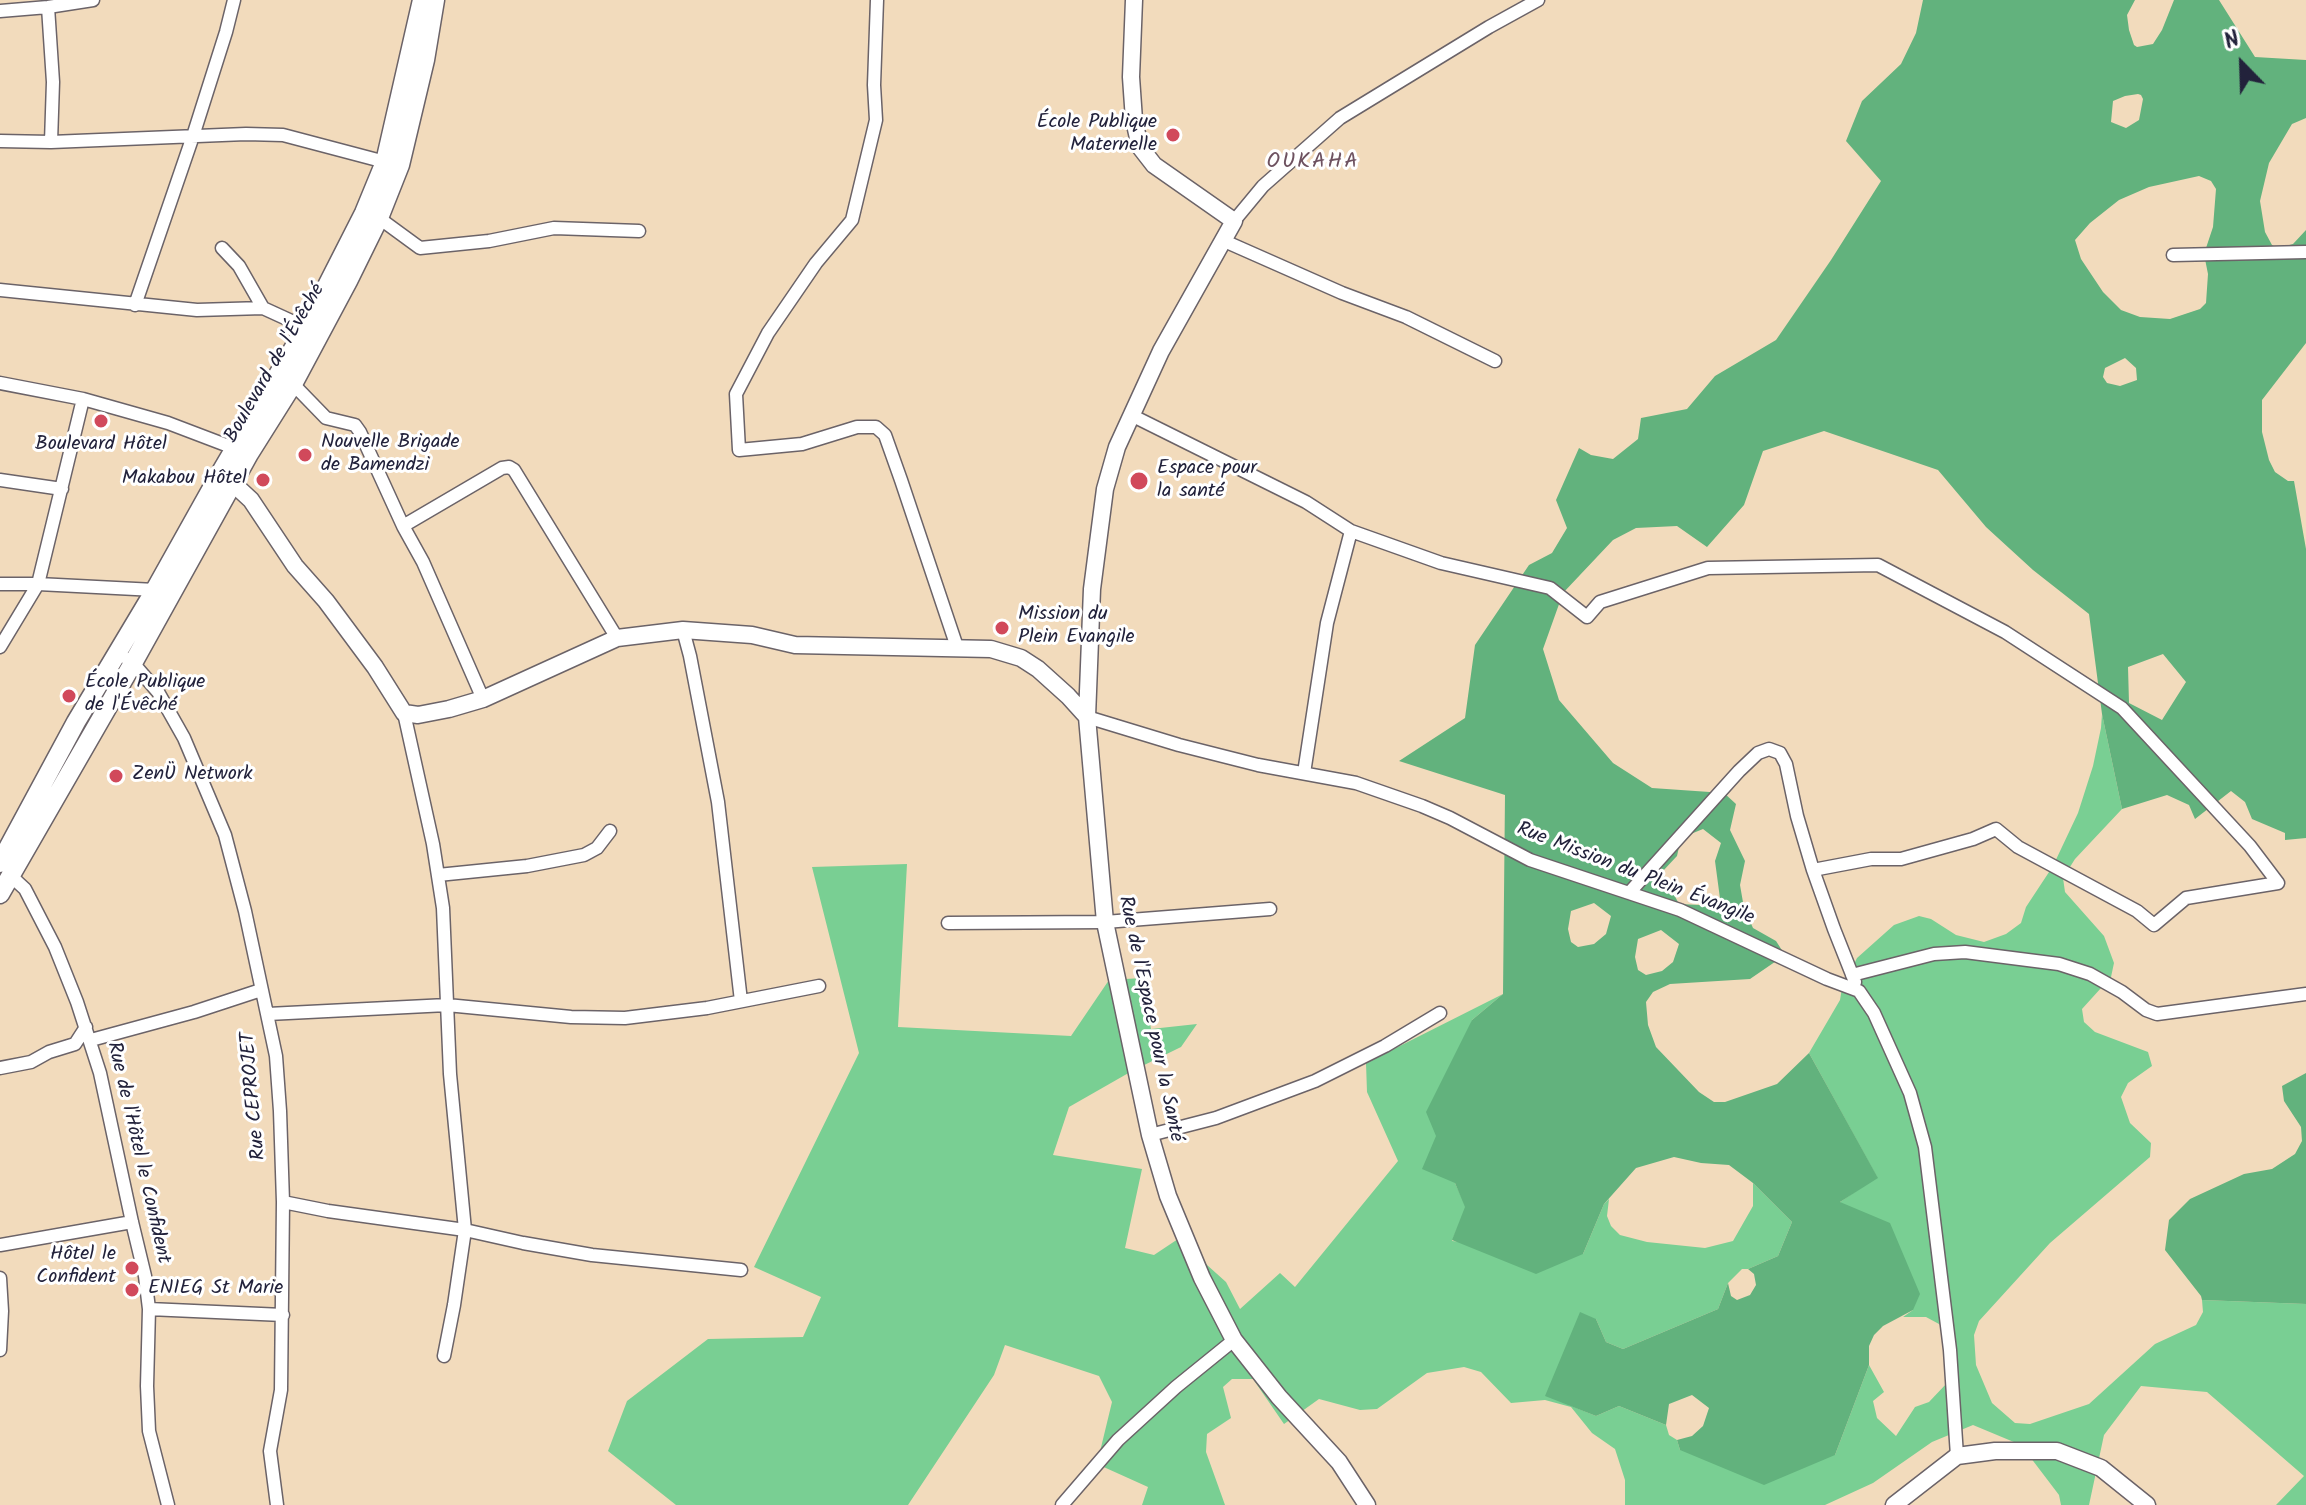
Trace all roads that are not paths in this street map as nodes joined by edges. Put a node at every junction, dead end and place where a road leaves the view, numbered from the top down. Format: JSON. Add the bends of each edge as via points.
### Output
{"nodes":[{"id":1,"x":93,"y":0,"type":"edge"},
{"id":2,"x":234,"y":0,"type":"edge"},
{"id":3,"x":422,"y":0,"type":"edge"},
{"id":4,"x":435,"y":0,"type":"edge"},
{"id":5,"x":877,"y":0,"type":"edge"},
{"id":6,"x":1134,"y":0,"type":"edge"},
{"id":7,"x":1538,"y":0,"type":"edge"},
{"id":8,"x":48,"y":7,"type":"junction"},
{"id":9,"x":0,"y":11,"type":"edge"},
{"id":10,"x":193,"y":136,"type":"junction"},
{"id":11,"x":0,"y":141,"type":"edge"},
{"id":12,"x":51,"y":142,"type":"junction"},
{"id":13,"x":392,"y":163,"type":"junction"},
{"id":14,"x":379,"y":218,"type":"junction"},
{"id":15,"x":1234,"y":221,"type":"junction"},
{"id":16,"x":639,"y":231,"type":"dead end"},
{"id":17,"x":1222,"y":240,"type":"junction"},
{"id":18,"x":222,"y":248,"type":"dead end"},
{"id":19,"x":2306,"y":252,"type":"edge"},
{"id":20,"x":2173,"y":255,"type":"dead end"},
{"id":21,"x":0,"y":290,"type":"edge"},
{"id":22,"x":135,"y":305,"type":"junction"},
{"id":23,"x":263,"y":308,"type":"junction"},
{"id":24,"x":313,"y":331,"type":"junction"},
{"id":25,"x":1495,"y":361,"type":"dead end"},
{"id":26,"x":0,"y":383,"type":"edge"},
{"id":27,"x":293,"y":384,"type":"junction"},
{"id":28,"x":83,"y":399,"type":"junction"},
{"id":29,"x":1131,"y":415,"type":"junction"},
{"id":30,"x":242,"y":451,"type":"junction"},
{"id":31,"x":227,"y":478,"type":"junction"},
{"id":32,"x":0,"y":480,"type":"edge"},
{"id":33,"x":62,"y":489,"type":"junction"},
{"id":34,"x":403,"y":526,"type":"junction"},
{"id":35,"x":1351,"y":531,"type":"junction"},
{"id":36,"x":0,"y":584,"type":"edge"},
{"id":37,"x":38,"y":584,"type":"junction"},
{"id":38,"x":155,"y":590,"type":"junction"},
{"id":39,"x":683,"y":630,"type":"junction"},
{"id":40,"x":617,"y":638,"type":"junction"},
{"id":41,"x":0,"y":647,"type":"edge"},
{"id":42,"x":957,"y":647,"type":"junction"},
{"id":43,"x":125,"y":658,"type":"junction"},
{"id":44,"x":483,"y":699,"type":"junction"},
{"id":45,"x":404,"y":713,"type":"junction"},
{"id":46,"x":1087,"y":717,"type":"junction"},
{"id":47,"x":1304,"y":773,"type":"junction"},
{"id":48,"x":610,"y":831,"type":"dead end"},
{"id":49,"x":5,"y":869,"type":"edge"},
{"id":50,"x":1813,"y":870,"type":"junction"},
{"id":51,"x":438,"y":875,"type":"junction"},
{"id":52,"x":1629,"y":893,"type":"junction"},
{"id":53,"x":0,"y":894,"type":"edge"},
{"id":54,"x":1270,"y":909,"type":"dead end"},
{"id":55,"x":1105,"y":922,"type":"junction"},
{"id":56,"x":948,"y":923,"type":"dead end"},
{"id":57,"x":1852,"y":975,"type":"junction"},
{"id":58,"x":819,"y":986,"type":"dead end"},
{"id":59,"x":261,"y":990,"type":"junction"},
{"id":60,"x":1859,"y":991,"type":"junction"},
{"id":61,"x":2306,"y":994,"type":"edge"},
{"id":62,"x":741,"y":1001,"type":"junction"},
{"id":63,"x":447,"y":1005,"type":"junction"},
{"id":64,"x":1440,"y":1013,"type":"dead end"},
{"id":65,"x":268,"y":1014,"type":"junction"},
{"id":66,"x":86,"y":1027,"type":"junction"},
{"id":67,"x":91,"y":1040,"type":"junction"},
{"id":68,"x":0,"y":1068,"type":"edge"},
{"id":69,"x":1150,"y":1135,"type":"junction"},
{"id":70,"x":283,"y":1202,"type":"junction"},
{"id":71,"x":132,"y":1222,"type":"junction"},
{"id":72,"x":465,"y":1230,"type":"junction"},
{"id":73,"x":0,"y":1245,"type":"edge"},
{"id":74,"x":741,"y":1270,"type":"dead end"},
{"id":75,"x":0,"y":1278,"type":"edge"},
{"id":76,"x":149,"y":1309,"type":"junction"},
{"id":77,"x":283,"y":1315,"type":"junction"},
{"id":78,"x":1234,"y":1340,"type":"junction"},
{"id":79,"x":0,"y":1350,"type":"edge"},
{"id":80,"x":444,"y":1356,"type":"dead end"},
{"id":81,"x":1957,"y":1456,"type":"junction"},
{"id":82,"x":168,"y":1505,"type":"edge"},
{"id":83,"x":277,"y":1505,"type":"edge"},
{"id":84,"x":1062,"y":1505,"type":"edge"},
{"id":85,"x":1367,"y":1505,"type":"edge"},
{"id":86,"x":1894,"y":1505,"type":"edge"},
{"id":87,"x":2147,"y":1505,"type":"edge"}],
"edges":[{"from":1,"to":8,"type":"street"},
{"from":2,"to":10,"type":"street"},
{"from":3,"to":13,"type":"main road","name":"Boulevard de l'Évêché"},
{"from":4,"to":13,"type":"main road","name":"Boulevard de l'Évêché","via":[[425,60]]},
{"from":5,"to":42,"type":"street","via":[[876,120],[852,220],[776,322],[736,394],[739,450],[802,444],[857,427],[876,427],[885,435]]},
{"from":6,"to":15,"type":"street","via":[[1131,77],[1140,147],[1154,165]]},
{"from":7,"to":15,"type":"street","via":[[1340,118],[1263,186]]},
{"from":8,"to":9,"type":"street"},
{"from":8,"to":12,"type":"street"},
{"from":10,"to":12,"type":"street"},
{"from":10,"to":13,"type":"street","via":[[283,135]]},
{"from":10,"to":22,"type":"street"},
{"from":11,"to":12,"type":"street"},
{"from":13,"to":14,"type":"main road","name":"Boulevard de l'Évêché"},
{"from":13,"to":24,"type":"main road","name":"Boulevard de l'Évêché","via":[[364,213]]},
{"from":14,"to":16,"type":"street","via":[[420,248],[554,228]]},
{"from":14,"to":24,"type":"main road","name":"Boulevard de l'Évêché"},
{"from":15,"to":17,"type":"street","name":"Rue de l'Espace pour la Santé"},
{"from":17,"to":25,"type":"street","via":[[1406,317]]},
{"from":17,"to":29,"type":"street","name":"Rue de l'Espace pour la Santé"},
{"from":18,"to":23,"type":"street"},
{"from":19,"to":20,"type":"street"},
{"from":21,"to":22,"type":"street"},
{"from":22,"to":23,"type":"street"},
{"from":23,"to":24,"type":"street"},
{"from":24,"to":27,"type":"main road","name":"Boulevard de l'Évêché"},
{"from":24,"to":30,"type":"main road","name":"Boulevard de l'Évêché"},
{"from":26,"to":28,"type":"street"},
{"from":27,"to":30,"type":"main road","name":"Boulevard de l'Évêché"},
{"from":27,"to":34,"type":"street","via":[[326,418],[355,425]]},
{"from":28,"to":30,"type":"street"},
{"from":28,"to":33,"type":"street"},
{"from":29,"to":35,"type":"street","via":[[1306,502]]},
{"from":29,"to":46,"type":"street","name":"Rue de l'Espace pour la Santé","via":[[1105,489],[1092,589]]},
{"from":30,"to":31,"type":"main road","name":"Boulevard de l'Évêché"},
{"from":31,"to":38,"type":"main road","name":"Boulevard de l'Évêché"},
{"from":31,"to":43,"type":"main road","name":"Boulevard de l'Évêché"},
{"from":31,"to":45,"type":"street","via":[[251,500]]},
{"from":32,"to":33,"type":"street"},
{"from":33,"to":37,"type":"street"},
{"from":34,"to":40,"type":"street","via":[[509,467]]},
{"from":34,"to":44,"type":"street"},
{"from":35,"to":47,"type":"street","via":[[1327,623]]},
{"from":35,"to":50,"type":"street","via":[[1441,563],[1550,588],[1587,617],[1600,602],[1708,568],[1878,565],[2005,632],[2122,708],[2278,883],[2186,898],[2154,925],[1996,829],[1901,859]]},
{"from":36,"to":37,"type":"street"},
{"from":37,"to":38,"type":"street"},
{"from":37,"to":41,"type":"street"},
{"from":38,"to":43,"type":"main road","name":"Boulevard de l'Évêché"},
{"from":39,"to":40,"type":"street","name":"Rue Mission du Plein Évangile"},
{"from":39,"to":42,"type":"street","name":"Rue Mission du Plein Évangile","via":[[752,635],[795,645]]},
{"from":39,"to":62,"type":"street","via":[[718,802]]},
{"from":40,"to":44,"type":"street","name":"Rue Mission du Plein Évangile"},
{"from":42,"to":46,"type":"street","name":"Rue Mission du Plein Évangile","via":[[1021,658]]},
{"from":43,"to":49,"type":"main road","name":"Boulevard de l'Évêché"},
{"from":43,"to":59,"type":"street","name":"Rue CEPROJET","via":[[158,692],[184,738],[225,835]]},
{"from":44,"to":45,"type":"street","name":"Rue Mission du Plein Évangile","via":[[418,715]]},
{"from":45,"to":51,"type":"street"},
{"from":46,"to":47,"type":"street","name":"Rue Mission du Plein Évangile","via":[[1179,745]]},
{"from":46,"to":55,"type":"street","name":"Rue de l'Espace pour la Santé"},
{"from":47,"to":52,"type":"street","name":"Rue Mission du Plein Évangile","via":[[1356,783],[1422,806],[1530,860]]},
{"from":48,"to":51,"type":"street","via":[[584,855]]},
{"from":49,"to":53,"type":"main road","name":"Boulevard de l'Évêché"},
{"from":49,"to":66,"type":"street","name":"Rue de l'Hôtel le Confident","via":[[37,911]]},
{"from":50,"to":52,"type":"street","via":[[1786,764],[1780,753],[1769,749],[1739,771]]},
{"from":50,"to":57,"type":"street"},
{"from":51,"to":63,"type":"street"},
{"from":52,"to":60,"type":"street","name":"Rue Mission du Plein Évangile","via":[[1680,910]]},
{"from":54,"to":55,"type":"street"},
{"from":55,"to":56,"type":"street"},
{"from":55,"to":69,"type":"street","name":"Rue de l'Espace pour la Santé"},
{"from":57,"to":60,"type":"street"},
{"from":57,"to":61,"type":"street","via":[[1934,954],[1965,952],[2059,964],[2090,974],[2157,1014]]},
{"from":58,"to":62,"type":"street"},
{"from":59,"to":65,"type":"street","name":"Rue CEPROJET"},
{"from":59,"to":67,"type":"street"},
{"from":60,"to":81,"type":"street","via":[[1910,1093],[1925,1147]]},
{"from":62,"to":63,"type":"street","via":[[625,1018]]},
{"from":63,"to":65,"type":"street"},
{"from":63,"to":72,"type":"street"},
{"from":64,"to":69,"type":"street","via":[[1315,1081],[1216,1118]]},
{"from":65,"to":70,"type":"street","name":"Rue CEPROJET","via":[[276,1056]]},
{"from":66,"to":67,"type":"street","name":"Rue de l'Hôtel le Confident"},
{"from":66,"to":68,"type":"street","via":[[75,1044]]},
{"from":67,"to":71,"type":"street","name":"Rue de l'Hôtel le Confident"},
{"from":69,"to":78,"type":"street","name":"Rue de l'Espace pour la Santé","via":[[1196,1265]]},
{"from":70,"to":72,"type":"street"},
{"from":70,"to":77,"type":"street","name":"Rue CEPROJET"},
{"from":71,"to":73,"type":"street"},
{"from":71,"to":76,"type":"street","name":"Rue de l'Hôtel le Confident"},
{"from":72,"to":74,"type":"street","via":[[592,1255]]},
{"from":72,"to":80,"type":"street"},
{"from":75,"to":79,"type":"street"},
{"from":76,"to":77,"type":"street"},
{"from":76,"to":82,"type":"street","name":"Rue de l'Hôtel le Confident","via":[[149,1431]]},
{"from":77,"to":83,"type":"street","name":"Rue CEPROJET","via":[[281,1390],[270,1451]]},
{"from":78,"to":84,"type":"street","via":[[1118,1440]]},
{"from":78,"to":85,"type":"street","name":"Rue de l'Espace pour la Santé","via":[[1339,1462]]},
{"from":81,"to":86,"type":"street"},
{"from":81,"to":87,"type":"street","via":[[2057,1451],[2101,1468]]}]}
